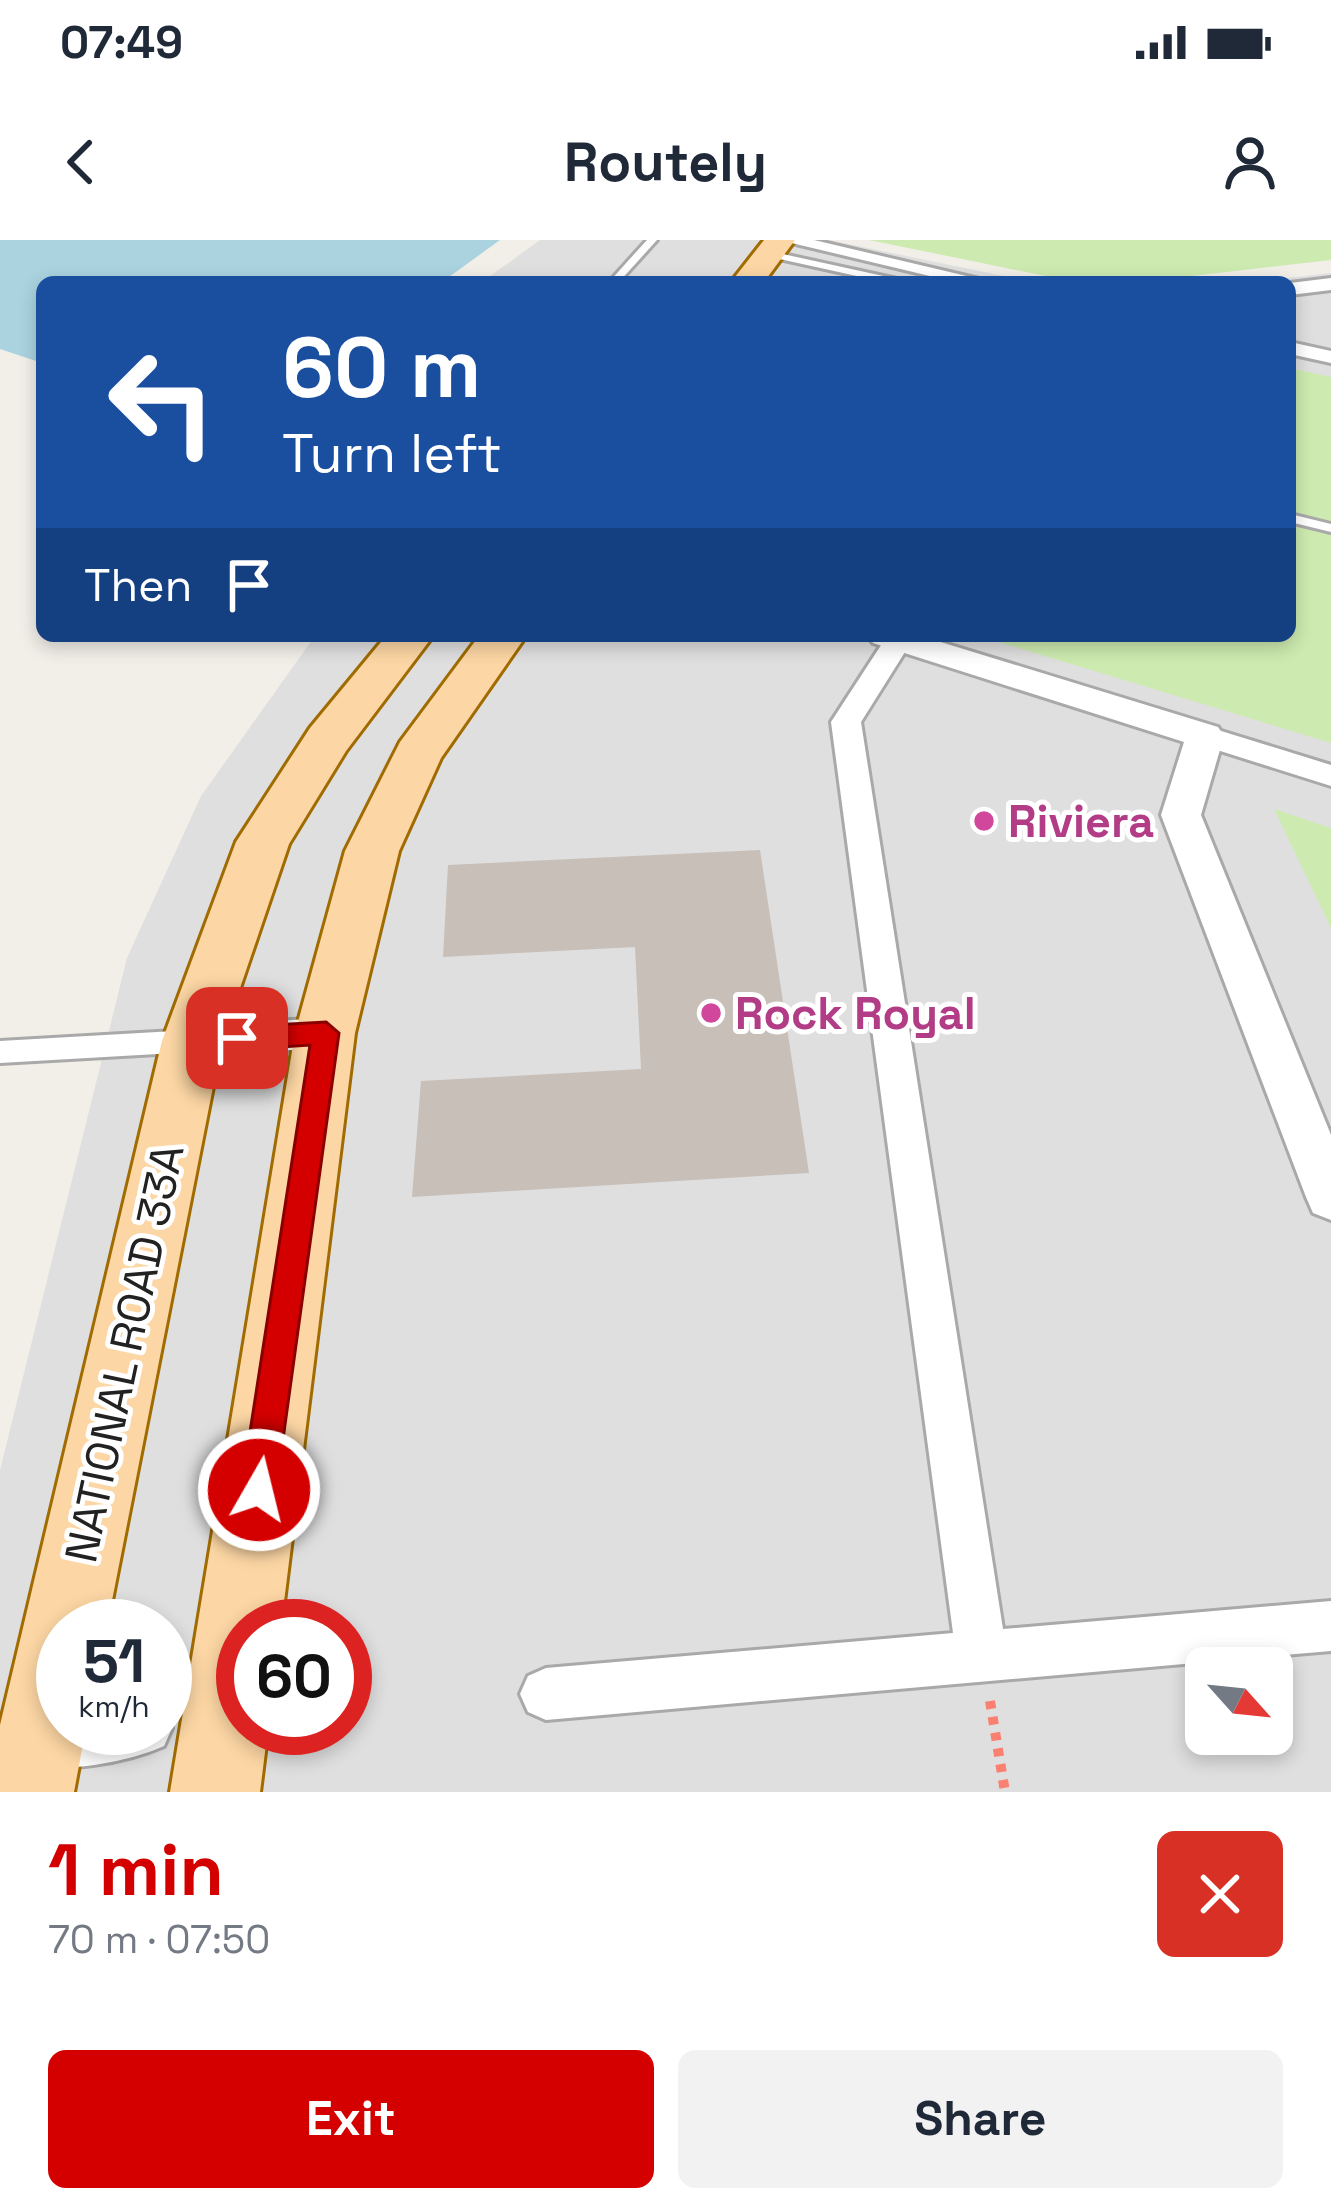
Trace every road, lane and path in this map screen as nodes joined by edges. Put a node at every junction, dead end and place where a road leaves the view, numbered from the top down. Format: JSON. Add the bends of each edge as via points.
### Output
{"nodes":[{"id":1,"x":652,"y":240,"type":"edge"},
{"id":2,"x":779,"y":245,"type":"edge"},
{"id":3,"x":863,"y":272,"type":"edge"},
{"id":4,"x":619,"y":276,"type":"edge"},
{"id":5,"x":752,"y":276,"type":"edge"},
{"id":6,"x":911,"y":276,"type":"edge"},
{"id":7,"x":1331,"y":284,"type":"edge"},
{"id":8,"x":1296,"y":288,"type":"edge"},
{"id":9,"x":1296,"y":349,"type":"edge"},
{"id":10,"x":1331,"y":357,"type":"edge"},
{"id":11,"x":1296,"y":519,"type":"edge"},
{"id":12,"x":1331,"y":528,"type":"edge"},
{"id":13,"x":405,"y":642,"type":"edge"},
{"id":14,"x":499,"y":642,"type":"edge"},
{"id":15,"x":891,"y":642,"type":"edge"},
{"id":16,"x":910,"y":642,"type":"edge"},
{"id":17,"x":1205,"y":736,"type":"junction"},
{"id":18,"x":1331,"y":776,"type":"edge"},
{"id":19,"x":326,"y":1033,"type":"junction"},
{"id":20,"x":192,"y":1041,"type":"junction"},
{"id":21,"x":0,"y":1052,"type":"edge"},
{"id":22,"x":1331,"y":1197,"type":"edge"},
{"id":23,"x":71,"y":1599,"type":"edge"},
{"id":24,"x":1331,"y":1626,"type":"edge"},
{"id":25,"x":982,"y":1658,"type":"junction"},
{"id":26,"x":546,"y":1694,"type":"dead end"},
{"id":27,"x":195,"y":1722,"type":"edge"},
{"id":28,"x":68,"y":1755,"type":"edge"},
{"id":29,"x":34,"y":1767,"type":"edge"},
{"id":30,"x":215,"y":1792,"type":"edge"},
{"id":31,"x":1005,"y":1792,"type":"edge"}],
"edges":[{"from":1,"to":4,"type":"lane"},
{"from":2,"to":3,"type":"street"},
{"from":2,"to":5,"type":"main road"},
{"from":3,"to":6,"type":"street"},
{"from":7,"to":8,"type":"street"},
{"from":9,"to":10,"type":"street"},
{"from":11,"to":12,"type":"lane"},
{"from":13,"to":20,"type":"main road","name":"NATIONAL ROAD 33A","via":[[328,740],[263,842]]},
{"from":14,"to":19,"type":"main road","via":[[418,754],[372,851]]},
{"from":15,"to":25,"type":"street","via":[[846,722]]},
{"from":16,"to":17,"type":"street"},
{"from":17,"to":18,"type":"street"},
{"from":17,"to":22,"type":"street","via":[[1181,815]]},
{"from":19,"to":20,"type":"street"},
{"from":19,"to":27,"type":"main road"},
{"from":20,"to":21,"type":"street"},
{"from":20,"to":23,"type":"main road","name":"NATIONAL ROAD 33A"},
{"from":24,"to":25,"type":"street"},
{"from":25,"to":26,"type":"street"},
{"from":25,"to":31,"type":"path"},
{"from":27,"to":30,"type":"main road"},
{"from":28,"to":29,"type":"street"}]}
